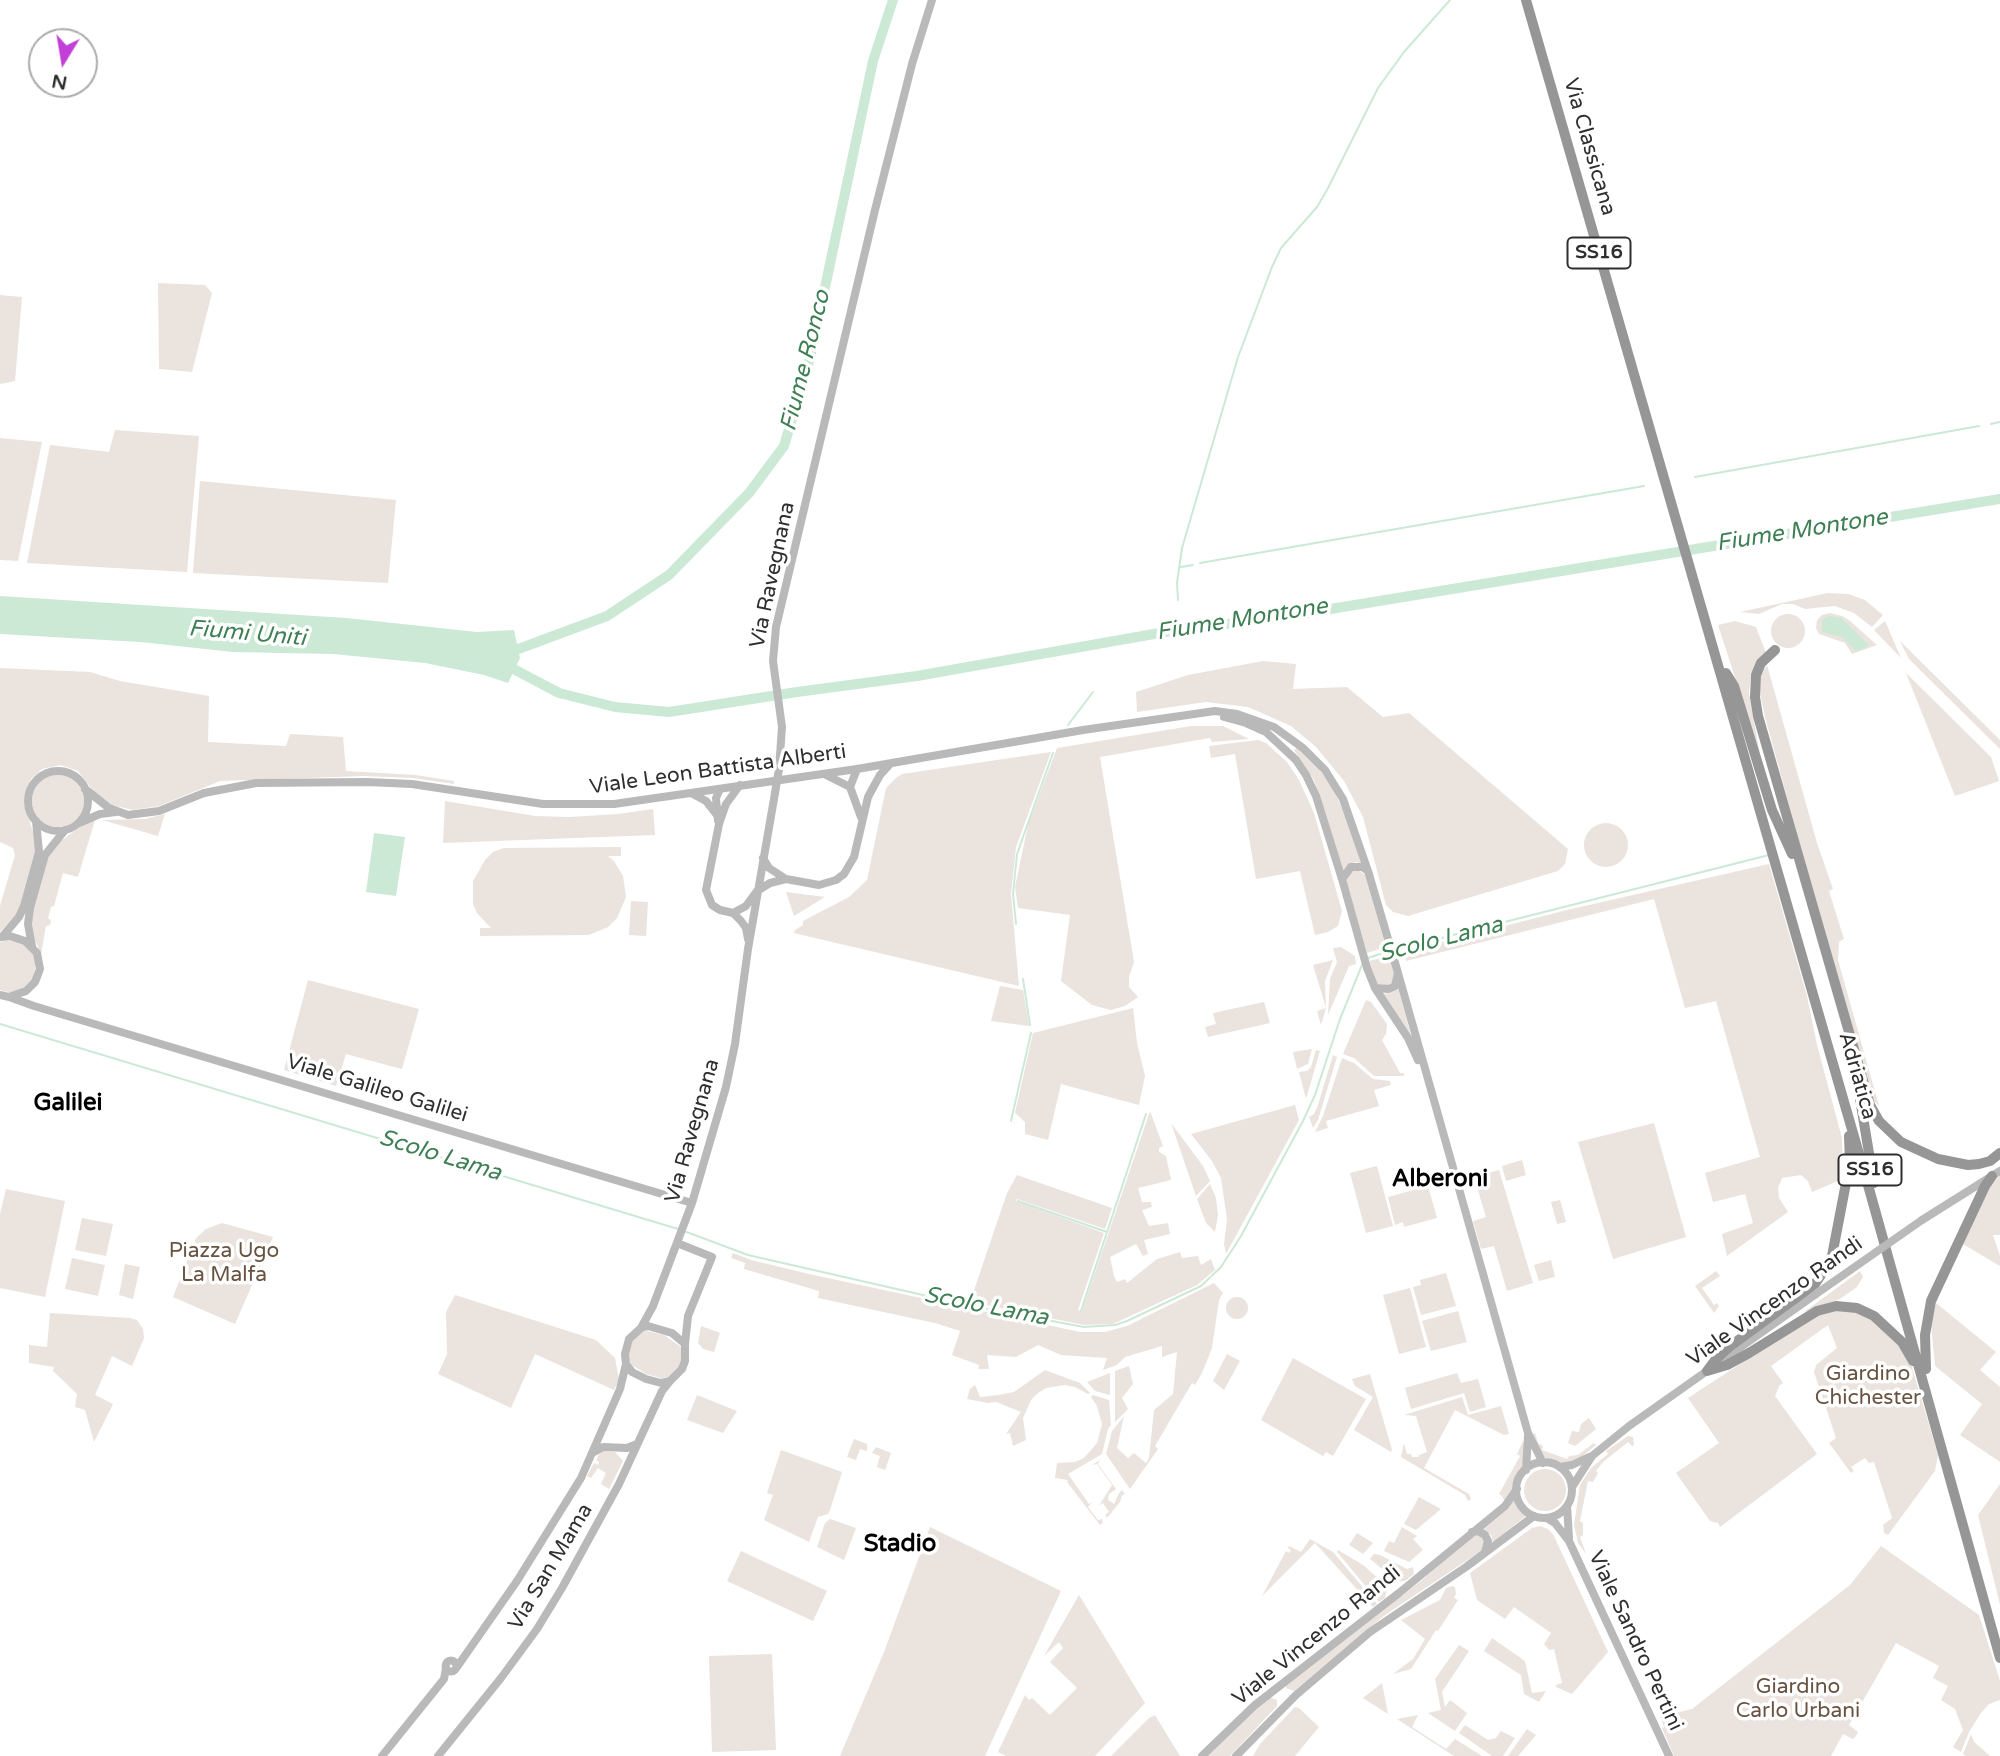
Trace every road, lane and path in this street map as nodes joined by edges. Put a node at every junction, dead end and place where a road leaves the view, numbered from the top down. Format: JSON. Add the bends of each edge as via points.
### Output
{"nodes":[{"id":1,"x":932,"y":0,"type":"edge"},
{"id":2,"x":1526,"y":0,"type":"edge"},
{"id":3,"x":1533,"y":0,"type":"edge"},
{"id":4,"x":1674,"y":505,"type":"junction"},
{"id":5,"x":1714,"y":642,"type":"junction"},
{"id":6,"x":1775,"y":650,"type":"dead end"},
{"id":7,"x":1726,"y":673,"type":"junction"},
{"id":8,"x":1200,"y":713,"type":"junction"},
{"id":9,"x":890,"y":764,"type":"junction"},
{"id":10,"x":859,"y":768,"type":"junction"},
{"id":11,"x":823,"y":774,"type":"junction"},
{"id":12,"x":874,"y":784,"type":"junction"},
{"id":13,"x":740,"y":785,"type":"junction"},
{"id":14,"x":850,"y":787,"type":"junction"},
{"id":15,"x":85,"y":789,"type":"junction"},
{"id":16,"x":720,"y":789,"type":"junction"},
{"id":17,"x":690,"y":793,"type":"junction"},
{"id":18,"x":726,"y":804,"type":"junction"},
{"id":19,"x":117,"y":812,"type":"junction"},
{"id":20,"x":718,"y":820,"type":"junction"},
{"id":21,"x":861,"y":820,"type":"junction"},
{"id":22,"x":36,"y":821,"type":"junction"},
{"id":23,"x":79,"y":823,"type":"junction"},
{"id":24,"x":65,"y":830,"type":"junction"},
{"id":25,"x":1772,"y":846,"type":"junction"},
{"id":26,"x":763,"y":858,"type":"junction"},
{"id":27,"x":1779,"y":868,"type":"junction"},
{"id":28,"x":1368,"y":871,"type":"junction"},
{"id":29,"x":786,"y":879,"type":"junction"},
{"id":30,"x":1342,"y":879,"type":"junction"},
{"id":31,"x":1804,"y":883,"type":"junction"},
{"id":32,"x":757,"y":891,"type":"junction"},
{"id":33,"x":733,"y":913,"type":"junction"},
{"id":34,"x":1,"y":937,"type":"edge"},
{"id":35,"x":32,"y":946,"type":"junction"},
{"id":36,"x":748,"y":949,"type":"junction"},
{"id":37,"x":1398,"y":973,"type":"junction"},
{"id":38,"x":31,"y":988,"type":"junction"},
{"id":39,"x":1375,"y":988,"type":"junction"},
{"id":40,"x":4,"y":996,"type":"edge"},
{"id":41,"x":52,"y":1010,"type":"junction"},
{"id":42,"x":1822,"y":1024,"type":"junction"},
{"id":43,"x":1852,"y":1047,"type":"junction"},
{"id":44,"x":1427,"y":1078,"type":"junction"},
{"id":45,"x":2000,"y":1153,"type":"edge"},
{"id":46,"x":2000,"y":1165,"type":"edge"},
{"id":47,"x":1992,"y":1176,"type":"edge"},
{"id":48,"x":1874,"y":1183,"type":"junction"},
{"id":49,"x":692,"y":1203,"type":"junction"},
{"id":50,"x":677,"y":1243,"type":"junction"},
{"id":51,"x":641,"y":1328,"type":"junction"},
{"id":52,"x":684,"y":1344,"type":"junction"},
{"id":53,"x":626,"y":1364,"type":"junction"},
{"id":54,"x":1922,"y":1369,"type":"junction"},
{"id":55,"x":1707,"y":1371,"type":"junction"},
{"id":56,"x":670,"y":1381,"type":"junction"},
{"id":57,"x":1528,"y":1433,"type":"junction"},
{"id":58,"x":638,"y":1443,"type":"junction"},
{"id":59,"x":594,"y":1452,"type":"junction"},
{"id":60,"x":1592,"y":1456,"type":"junction"},
{"id":61,"x":1544,"y":1462,"type":"junction"},
{"id":62,"x":1560,"y":1467,"type":"junction"},
{"id":63,"x":1526,"y":1470,"type":"junction"},
{"id":64,"x":1572,"y":1487,"type":"junction"},
{"id":65,"x":1517,"y":1489,"type":"junction"},
{"id":66,"x":1567,"y":1505,"type":"junction"},
{"id":67,"x":1534,"y":1516,"type":"junction"},
{"id":68,"x":1547,"y":1518,"type":"junction"},
{"id":69,"x":1468,"y":1534,"type":"junction"},
{"id":70,"x":1569,"y":1541,"type":"junction"},
{"id":71,"x":1483,"y":1554,"type":"junction"},
{"id":72,"x":2000,"y":1636,"type":"edge"},
{"id":73,"x":2000,"y":1658,"type":"edge"},
{"id":74,"x":1284,"y":1682,"type":"junction"},
{"id":75,"x":1270,"y":1694,"type":"junction"},
{"id":76,"x":1296,"y":1695,"type":"junction"},
{"id":77,"x":1280,"y":1710,"type":"junction"},
{"id":78,"x":382,"y":1756,"type":"edge"},
{"id":79,"x":438,"y":1756,"type":"edge"},
{"id":80,"x":1202,"y":1756,"type":"edge"},
{"id":81,"x":1236,"y":1756,"type":"edge"},
{"id":82,"x":1669,"y":1756,"type":"edge"}],
"edges":[{"from":1,"to":26,"type":"main road","name":"Via Ravegnana","bridge":true,"via":[[912,64],[776,627],[774,671],[782,727]]},
{"from":2,"to":4,"type":"highway","name":"Via Classicana","number":"SS16"},
{"from":3,"to":4,"type":"highway","name":"Via Classicana","number":"SS16"},
{"from":4,"to":5,"type":"highway","name":"Adriatica","number":"SS16"},
{"from":5,"to":7,"type":"highway","name":"Adriatica","number":"SS16"},
{"from":5,"to":25,"type":"highway","name":"Adriatica","number":"SS16"},
{"from":6,"to":31,"type":"highway","via":[[1758,668],[1755,697]]},
{"from":7,"to":25,"type":"highway","name":"Adriatica","number":"SS16"},
{"from":7,"to":31,"type":"highway","via":[[1772,810]]},
{"from":8,"to":9,"type":"main road","name":"Viale Leon Battista Alberti"},
{"from":8,"to":28,"type":"main road","name":"Viale Leon Battista Alberti","via":[[1215,711],[1254,719],[1303,748],[1325,770],[1343,799]]},
{"from":8,"to":30,"type":"main road","name":"Viale Leon Battista Alberti","via":[[1266,732],[1296,760],[1316,796]]},
{"from":9,"to":10,"type":"main road","name":"Viale Leon Battista Alberti"},
{"from":9,"to":12,"type":"main road"},
{"from":10,"to":11,"type":"main road","name":"Viale Leon Battista Alberti"},
{"from":10,"to":12,"type":"main road"},
{"from":10,"to":14,"type":"main road"},
{"from":11,"to":13,"type":"main road","name":"Viale Leon Battista Alberti"},
{"from":11,"to":14,"type":"main road"},
{"from":12,"to":21,"type":"main road"},
{"from":13,"to":16,"type":"main road","name":"Viale Leon Battista Alberti"},
{"from":13,"to":18,"type":"main road"},
{"from":14,"to":21,"type":"main road"},
{"from":15,"to":19,"type":"main road"},
{"from":15,"to":22,"type":"main road","via":[[64,772],[38,779],[29,795]]},
{"from":15,"to":23,"type":"main road","via":[[87,807]]},
{"from":16,"to":17,"type":"main road","name":"Viale Leon Battista Alberti"},
{"from":16,"to":18,"type":"main road"},
{"from":16,"to":20,"type":"main road"},
{"from":17,"to":19,"type":"main road","name":"Viale Leon Battista Alberti","via":[[570,806],[412,784],[256,783],[204,793],[159,811],[139,815]]},
{"from":17,"to":20,"type":"main road","via":[[706,801]]},
{"from":18,"to":20,"type":"main road"},
{"from":19,"to":23,"type":"main road","name":"Viale Leon Battista Alberti"},
{"from":20,"to":33,"type":"main road","via":[[706,890],[716,908]]},
{"from":21,"to":29,"type":"main road","via":[[854,857],[844,874],[819,885]]},
{"from":22,"to":24,"type":"main road","via":[[49,830]]},
{"from":22,"to":34,"type":"main road","via":[[39,852],[24,906]]},
{"from":23,"to":24,"type":"main road"},
{"from":24,"to":35,"type":"main road","via":[[46,855],[30,908]]},
{"from":25,"to":27,"type":"highway","name":"Adriatica","number":"SS16"},
{"from":26,"to":29,"type":"main road"},
{"from":26,"to":32,"type":"main road","name":"Via Ravegnana"},
{"from":27,"to":42,"type":"highway","name":"Adriatica","number":"SS16"},
{"from":27,"to":48,"type":"highway","name":"Adriatica","number":"SS16"},
{"from":28,"to":30,"type":"main road","via":[[1351,867]]},
{"from":28,"to":37,"type":"main road","name":"Viale Leon Battista Alberti"},
{"from":29,"to":32,"type":"main road"},
{"from":30,"to":39,"type":"main road","name":"Viale Leon Battista Alberti"},
{"from":31,"to":43,"type":"highway"},
{"from":32,"to":33,"type":"main road","via":[[746,906]]},
{"from":32,"to":36,"type":"main road","name":"Via Ravegnana"},
{"from":33,"to":36,"type":"main road","via":[[746,928]]},
{"from":34,"to":35,"type":"main road","via":[[18,937]]},
{"from":35,"to":38,"type":"main road","via":[[40,969]]},
{"from":36,"to":49,"type":"main road","name":"Via Ravegnana","via":[[726,1087]]},
{"from":37,"to":39,"type":"main road","via":[[1395,986]]},
{"from":37,"to":44,"type":"main road"},
{"from":38,"to":40,"type":"main road"},
{"from":38,"to":41,"type":"main road","via":[[39,1004]]},
{"from":39,"to":44,"type":"main road","via":[[1408,1038]]},
{"from":40,"to":41,"type":"main road","name":"Viale Galileo Galilei"},
{"from":41,"to":49,"type":"main road","name":"Viale Galileo Galilei"},
{"from":42,"to":54,"type":"highway","name":"Adriatica","number":"SS16"},
{"from":42,"to":55,"type":"highway","number":"SS16","via":[[1821,1037],[1850,1141],[1832,1256],[1815,1284],[1729,1347]]},
{"from":43,"to":45,"type":"highway","number":"SS16","via":[[1870,1105],[1879,1121],[1902,1142],[1938,1159],[1968,1165],[1990,1161]]},
{"from":43,"to":48,"type":"highway"},
{"from":44,"to":57,"type":"main road"},
{"from":46,"to":47,"type":"main road","name":"Viale Vincenzo Randi"},
{"from":47,"to":54,"type":"highway","number":"SS16","via":[[1931,1301]]},
{"from":47,"to":55,"type":"main road","name":"Viale Vincenzo Randi","bridge":true},
{"from":48,"to":54,"type":"highway","name":"Adriatica","number":"SS16"},
{"from":49,"to":50,"type":"main road","name":"Via Ravegnana"},
{"from":50,"to":51,"type":"main road","name":"Via Ravegnana"},
{"from":50,"to":52,"type":"main road","via":[[712,1257],[688,1316]]},
{"from":51,"to":52,"type":"main road","via":[[664,1329]]},
{"from":51,"to":53,"type":"main road","via":[[626,1346]]},
{"from":52,"to":56,"type":"main road","via":[[682,1369]]},
{"from":53,"to":56,"type":"main road","via":[[646,1379]]},
{"from":53,"to":59,"type":"main road"},
{"from":54,"to":55,"type":"highway","number":"SS16","via":[[1886,1325],[1848,1306],[1817,1311],[1727,1365]]},
{"from":54,"to":72,"type":"highway","name":"Adriatica","number":"SS16"},
{"from":54,"to":73,"type":"highway","name":"Adriatica","number":"SS16"},
{"from":55,"to":60,"type":"main road","name":"Viale Vincenzo Randi"},
{"from":56,"to":58,"type":"main road","name":"Via San Mama"},
{"from":57,"to":61,"type":"main road"},
{"from":57,"to":63,"type":"main road"},
{"from":58,"to":59,"type":"main road"},
{"from":58,"to":79,"type":"main road","name":"Via San Mama","via":[[537,1629]]},
{"from":59,"to":78,"type":"main road","via":[[517,1581],[463,1657],[455,1664],[447,1663],[444,1679]]},
{"from":60,"to":62,"type":"main road","name":"Viale Vincenzo Randi"},
{"from":60,"to":64,"type":"main road","name":"Viale Vincenzo Randi"},
{"from":61,"to":62,"type":"main road"},
{"from":61,"to":63,"type":"main road"},
{"from":62,"to":64,"type":"main road"},
{"from":63,"to":65,"type":"main road"},
{"from":64,"to":66,"type":"main road"},
{"from":65,"to":67,"type":"main road","via":[[1522,1507]]},
{"from":65,"to":69,"type":"main road","name":"Viale Vincenzo Randi","via":[[1505,1506]]},
{"from":66,"to":68,"type":"main road"},
{"from":66,"to":70,"type":"main road","name":"Viale Sandro Pertini"},
{"from":67,"to":68,"type":"main road"},
{"from":67,"to":71,"type":"main road","name":"Viale Vincenzo Randi"},
{"from":68,"to":70,"type":"main road","name":"Viale Sandro Pertini"},
{"from":69,"to":71,"type":"main road","via":[[1478,1531],[1485,1535],[1488,1544]]},
{"from":69,"to":74,"type":"main road","name":"Viale Vincenzo Randi"},
{"from":70,"to":82,"type":"main road","name":"Viale Sandro Pertini"},
{"from":71,"to":76,"type":"main road","name":"Viale Vincenzo Randi","via":[[1383,1622]]},
{"from":74,"to":75,"type":"main road","name":"Viale Vincenzo Randi"},
{"from":74,"to":76,"type":"main road","via":[[1286,1692]]},
{"from":75,"to":77,"type":"main road","via":[[1280,1698]]},
{"from":75,"to":80,"type":"main road","name":"Viale Vincenzo Randi"},
{"from":76,"to":77,"type":"main road","name":"Viale Vincenzo Randi"},
{"from":77,"to":81,"type":"main road","name":"Viale Vincenzo Randi"}]}
